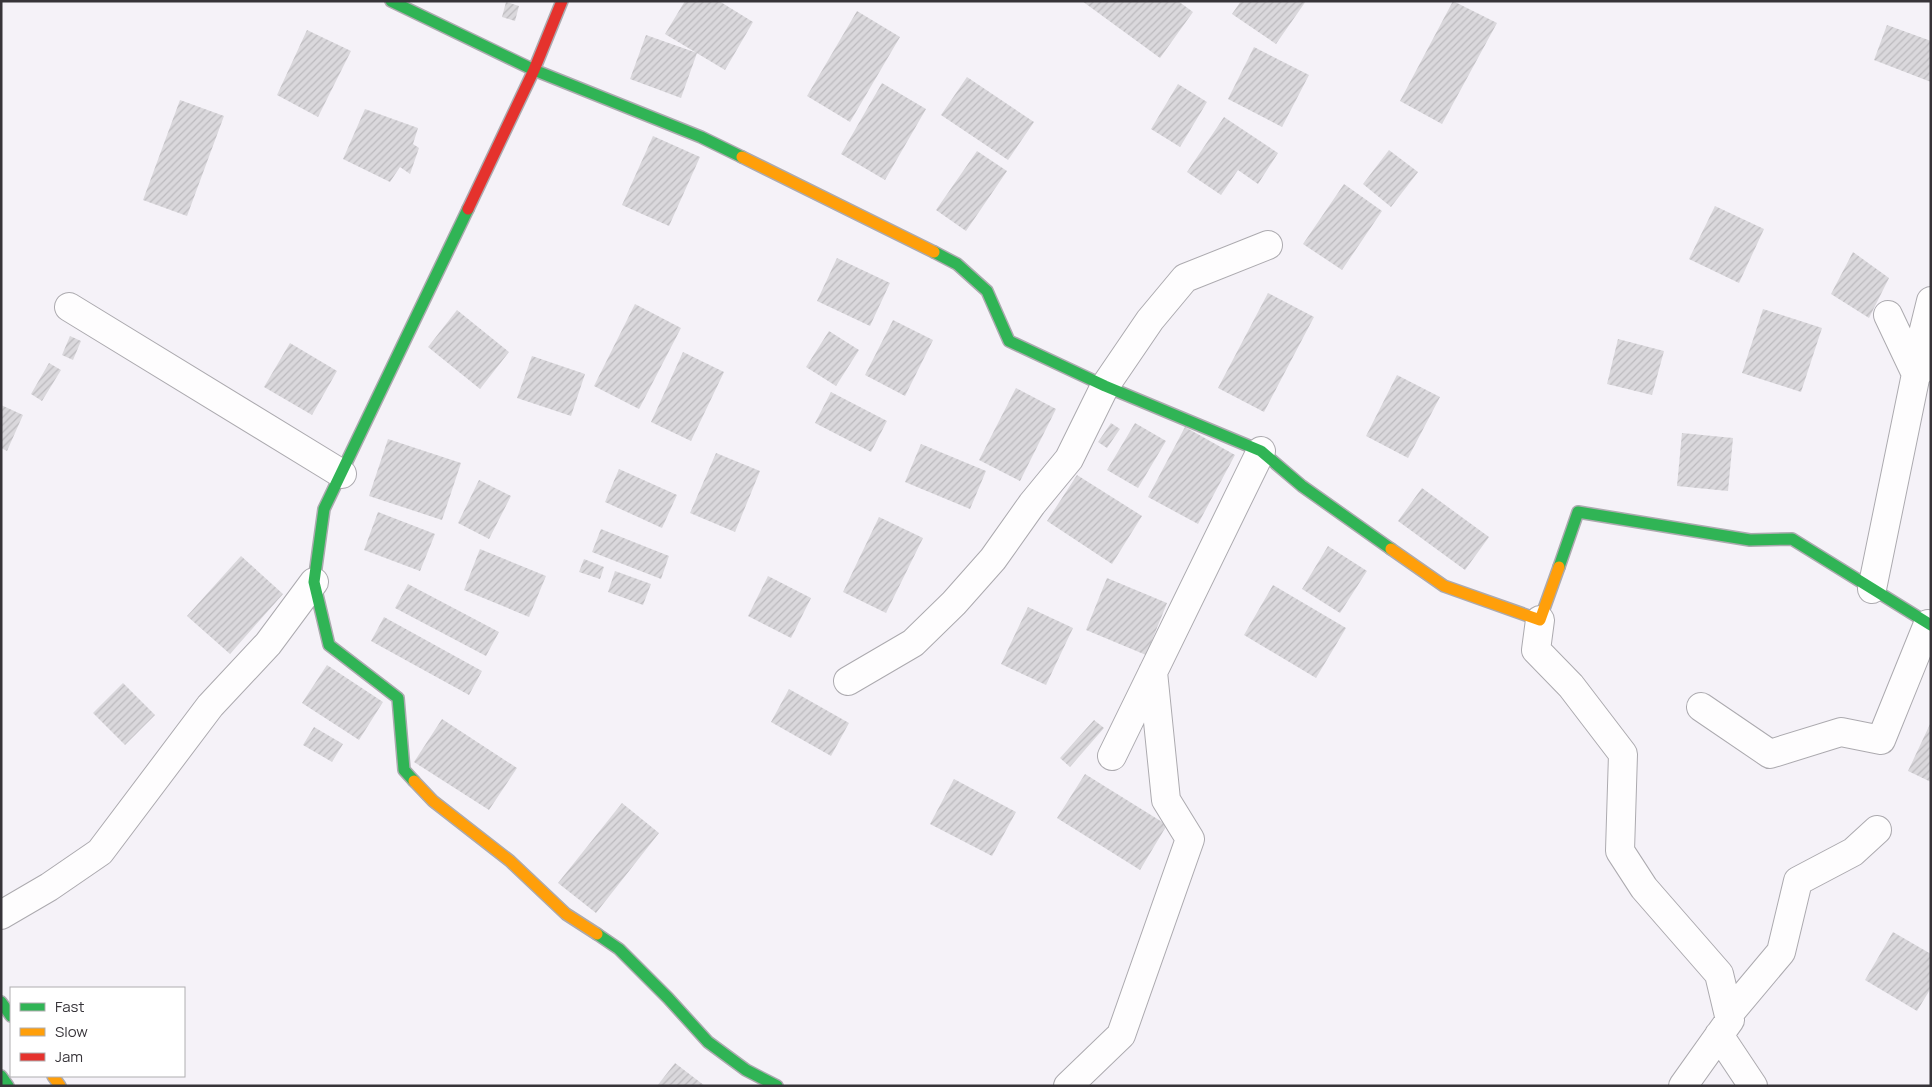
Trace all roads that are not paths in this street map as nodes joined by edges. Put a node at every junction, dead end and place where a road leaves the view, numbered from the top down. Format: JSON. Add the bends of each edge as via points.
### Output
{"nodes":[{"id":1,"x":391,"y":1,"type":"edge"},
{"id":2,"x":562,"y":1,"type":"edge"},
{"id":3,"x":534,"y":70,"type":"junction"},
{"id":4,"x":1268,"y":245,"type":"dead end"},
{"id":5,"x":1931,"y":301,"type":"edge"},
{"id":6,"x":69,"y":307,"type":"dead end"},
{"id":7,"x":1888,"y":315,"type":"dead end"},
{"id":8,"x":1923,"y":372,"type":"edge"},
{"id":9,"x":1105,"y":386,"type":"junction"},
{"id":10,"x":1261,"y":451,"type":"junction"},
{"id":11,"x":342,"y":474,"type":"junction"},
{"id":12,"x":314,"y":582,"type":"junction"},
{"id":13,"x":1872,"y":589,"type":"junction"},
{"id":14,"x":1540,"y":620,"type":"junction"},
{"id":15,"x":1930,"y":624,"type":"edge"},
{"id":16,"x":1153,"y":672,"type":"junction"},
{"id":17,"x":848,"y":681,"type":"dead end"},
{"id":18,"x":1701,"y":707,"type":"dead end"},
{"id":19,"x":1112,"y":756,"type":"dead end"},
{"id":20,"x":1877,"y":830,"type":"dead end"},
{"id":21,"x":1,"y":915,"type":"edge"},
{"id":22,"x":1,"y":1002,"type":"edge"},
{"id":23,"x":10,"y":1015,"type":"edge"},
{"id":24,"x":1724,"y":1025,"type":"junction"},
{"id":25,"x":1,"y":1076,"type":"edge"},
{"id":26,"x":8,"y":1086,"type":"edge"},
{"id":27,"x":777,"y":1086,"type":"edge"},
{"id":28,"x":1068,"y":1086,"type":"edge"},
{"id":29,"x":1683,"y":1086,"type":"edge"},
{"id":30,"x":1753,"y":1086,"type":"edge"}],
"edges":[{"from":1,"to":3,"type":"main road"},
{"from":2,"to":3,"type":"main road"},
{"from":3,"to":9,"type":"main road","via":[[701,137],[957,264],[987,291],[1009,341]]},
{"from":3,"to":11,"type":"main road"},
{"from":4,"to":9,"type":"street","via":[[1185,278],[1150,320]]},
{"from":5,"to":8,"type":"street"},
{"from":6,"to":11,"type":"street"},
{"from":7,"to":8,"type":"street"},
{"from":8,"to":13,"type":"street","via":[[1916,374]]},
{"from":9,"to":10,"type":"main road"},
{"from":9,"to":17,"type":"street","via":[[1069,459],[993,559],[913,643]]},
{"from":10,"to":14,"type":"main road","via":[[1302,486],[1444,586]]},
{"from":10,"to":16,"type":"street"},
{"from":11,"to":12,"type":"main road","via":[[324,509]]},
{"from":12,"to":21,"type":"street","via":[[268,644],[210,706],[100,852]]},
{"from":12,"to":27,"type":"main road","via":[[329,645],[398,698],[404,770],[421,789],[510,861],[566,914],[619,949],[708,1042],[746,1070]]},
{"from":13,"to":14,"type":"main road","via":[[1792,539],[1750,540],[1578,512]]},
{"from":13,"to":15,"type":"main road"},
{"from":14,"to":24,"type":"street","via":[[1536,650],[1571,686],[1623,754],[1620,850],[1644,888],[1719,974]]},
{"from":15,"to":18,"type":"street","via":[[1881,740],[1841,732],[1770,754]]},
{"from":16,"to":19,"type":"street"},
{"from":16,"to":28,"type":"street","via":[[1166,800],[1190,839],[1122,1035]]},
{"from":20,"to":24,"type":"street","via":[[1853,852],[1798,882],[1781,952]]},
{"from":22,"to":23,"type":"main road"},
{"from":24,"to":29,"type":"street"},
{"from":24,"to":30,"type":"street"},
{"from":25,"to":26,"type":"main road"}]}
